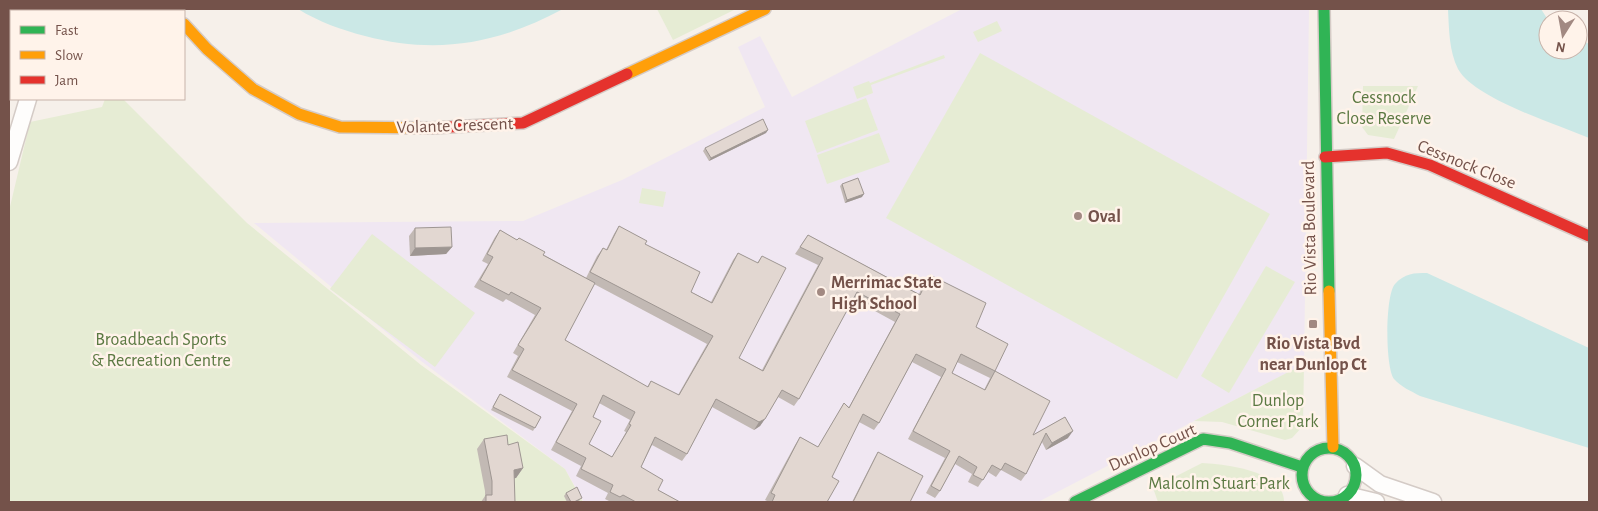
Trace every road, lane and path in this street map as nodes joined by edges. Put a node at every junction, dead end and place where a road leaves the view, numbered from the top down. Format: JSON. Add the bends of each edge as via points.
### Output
{"nodes":[{"id":1,"x":765,"y":9,"type":"edge"},
{"id":2,"x":1324,"y":9,"type":"edge"},
{"id":3,"x":185,"y":25,"type":"edge"},
{"id":4,"x":28,"y":100,"type":"edge"},
{"id":5,"x":1325,"y":157,"type":"junction"},
{"id":6,"x":9,"y":162,"type":"edge"},
{"id":7,"x":1589,"y":236,"type":"edge"},
{"id":8,"x":1333,"y":447,"type":"junction"},
{"id":9,"x":1355,"y":466,"type":"junction"},
{"id":10,"x":1302,"y":467,"type":"junction"},
{"id":11,"x":1348,"y":495,"type":"junction"},
{"id":12,"x":1317,"y":501,"type":"edge"},
{"id":13,"x":1075,"y":502,"type":"edge"},
{"id":14,"x":1376,"y":502,"type":"edge"},
{"id":15,"x":1434,"y":502,"type":"edge"}],
"edges":[{"from":1,"to":3,"type":"street","name":"Volante Crescent","via":[[523,123],[440,128],[340,127],[299,114],[253,89]]},
{"from":2,"to":5,"type":"street","name":"Rio Vista Boulevard"},
{"from":4,"to":6,"type":"street"},
{"from":5,"to":7,"type":"street","name":"Cessnock Close","via":[[1387,153],[1430,165]]},
{"from":5,"to":8,"type":"street","name":"Rio Vista Boulevard"},
{"from":8,"to":9,"type":"street","via":[[1350,457]]},
{"from":8,"to":10,"type":"street","via":[[1314,452]]},
{"from":9,"to":11,"type":"street","via":[[1354,487]]},
{"from":9,"to":15,"type":"street","via":[[1380,484]]},
{"from":10,"to":12,"type":"street","via":[[1304,486]]},
{"from":10,"to":13,"type":"street","name":"Dunlop Court","via":[[1230,443],[1203,439]]},
{"from":11,"to":12,"type":"street","via":[[1328,502]]},
{"from":11,"to":14,"type":"street"}]}
